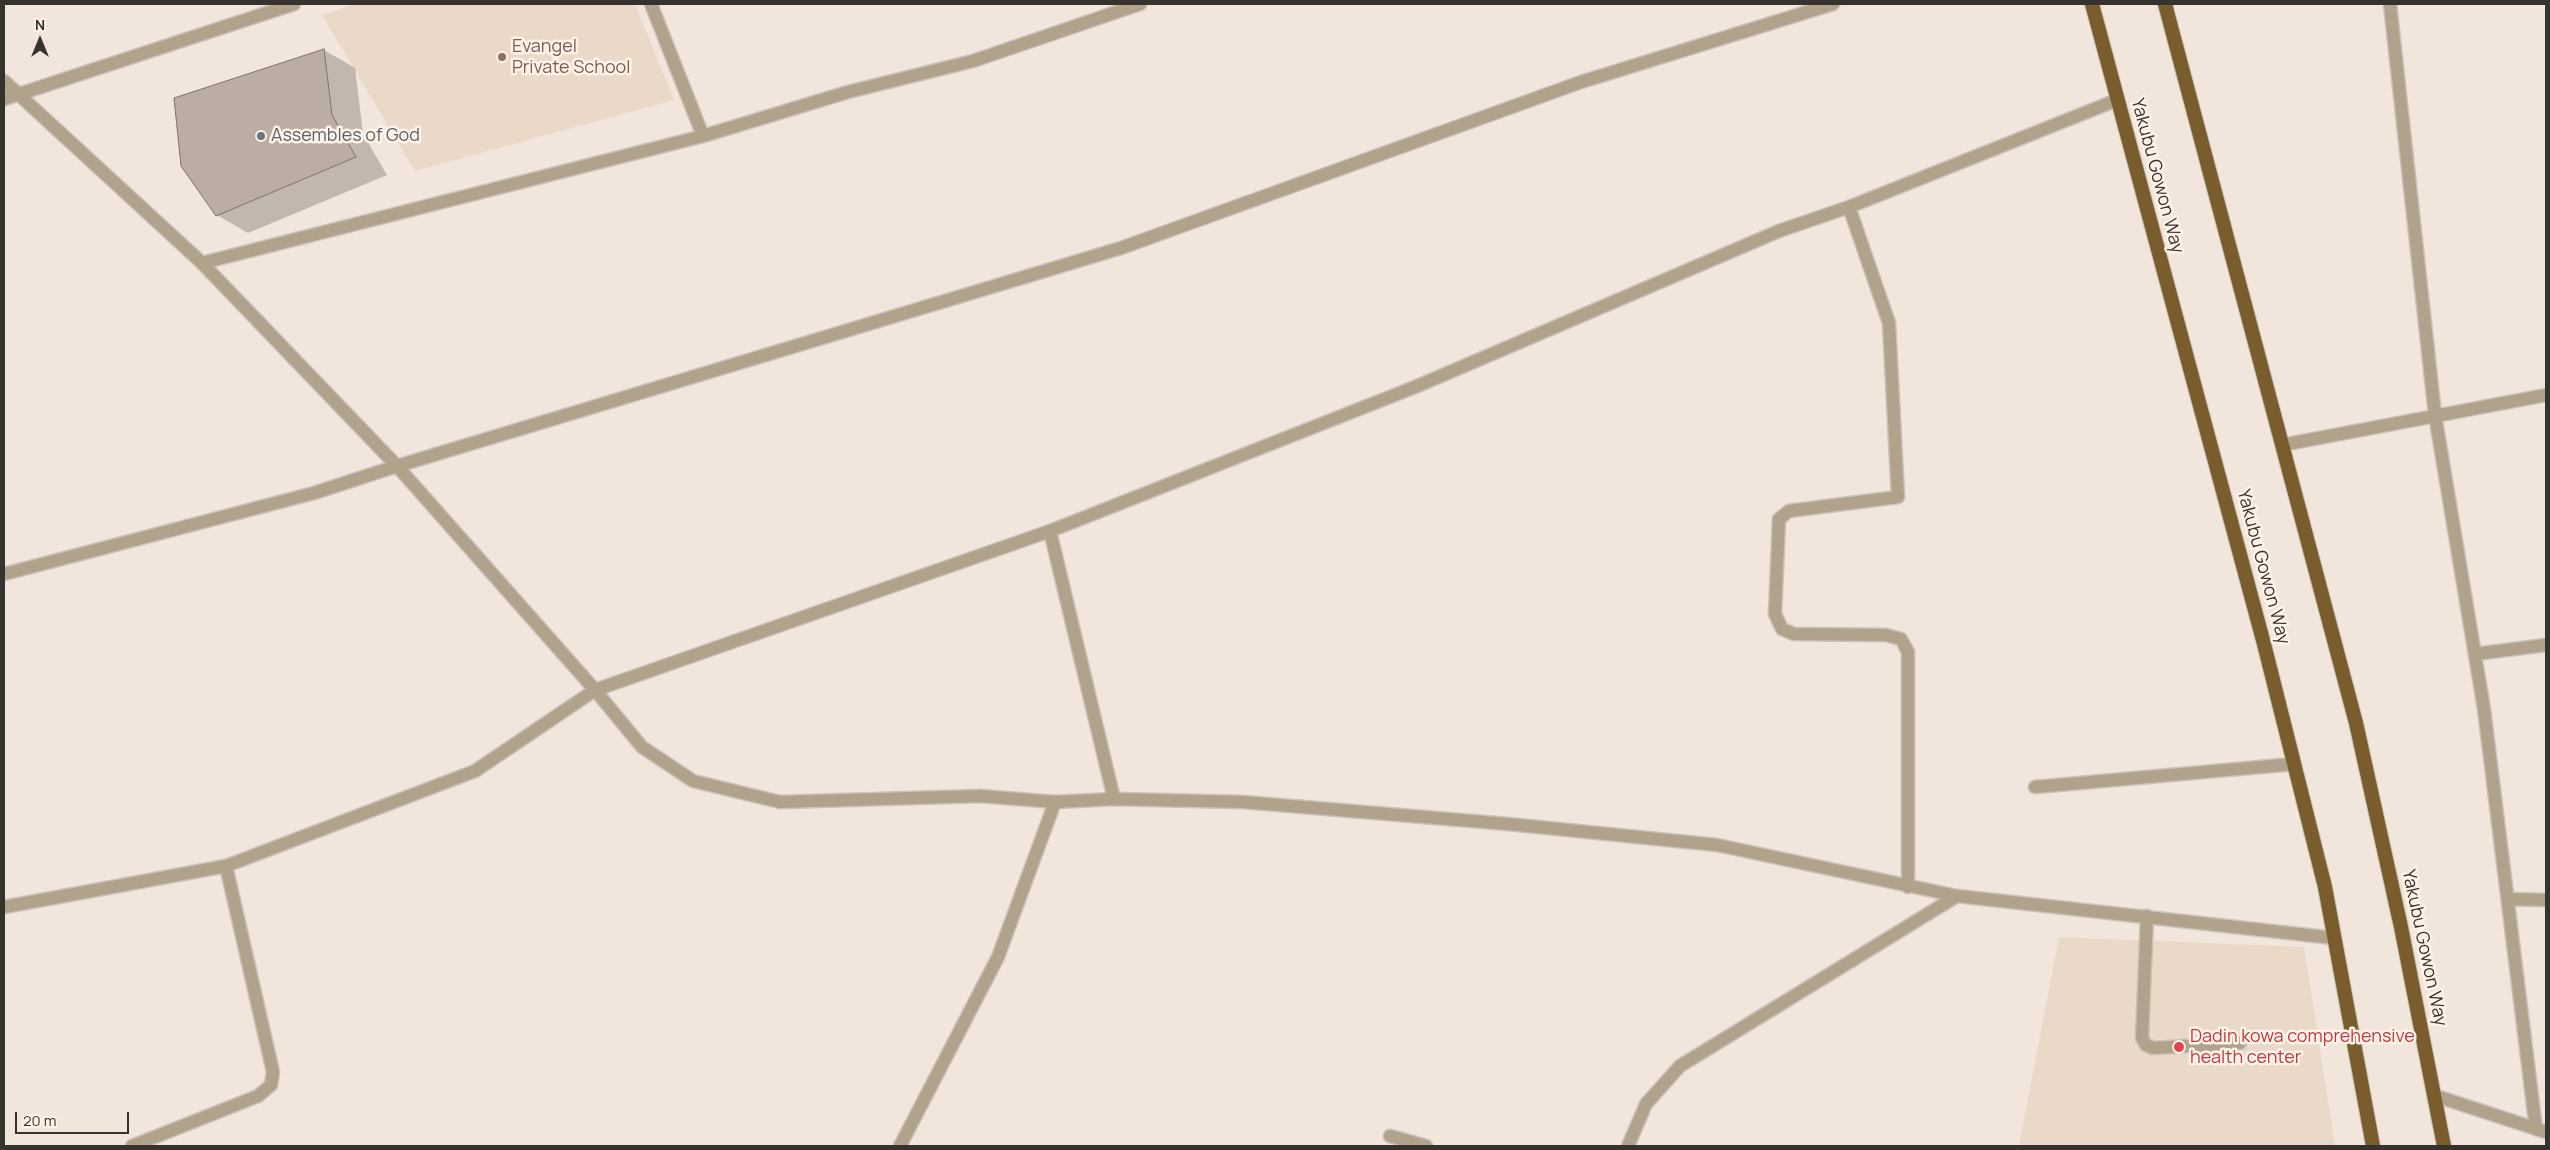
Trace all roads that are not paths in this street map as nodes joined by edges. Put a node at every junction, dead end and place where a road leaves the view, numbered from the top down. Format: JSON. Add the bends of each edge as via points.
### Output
{"nodes":[{"id":1,"x":294,"y":4,"type":"edge"},
{"id":2,"x":651,"y":4,"type":"edge"},
{"id":3,"x":1140,"y":4,"type":"edge"},
{"id":4,"x":1833,"y":4,"type":"edge"},
{"id":5,"x":2092,"y":4,"type":"edge"},
{"id":6,"x":2165,"y":4,"type":"edge"},
{"id":7,"x":2390,"y":4,"type":"edge"},
{"id":8,"x":4,"y":81,"type":"edge"},
{"id":9,"x":18,"y":94,"type":"junction"},
{"id":10,"x":4,"y":100,"type":"edge"},
{"id":11,"x":2118,"y":100,"type":"junction"},
{"id":12,"x":704,"y":136,"type":"junction"},
{"id":13,"x":1849,"y":207,"type":"junction"},
{"id":14,"x":202,"y":263,"type":"junction"},
{"id":15,"x":2546,"y":396,"type":"edge"},
{"id":16,"x":2435,"y":415,"type":"junction"},
{"id":17,"x":2282,"y":445,"type":"junction"},
{"id":18,"x":397,"y":466,"type":"junction"},
{"id":19,"x":1050,"y":531,"type":"junction"},
{"id":20,"x":4,"y":574,"type":"edge"},
{"id":21,"x":2546,"y":645,"type":"edge"},
{"id":22,"x":2475,"y":654,"type":"junction"},
{"id":23,"x":594,"y":690,"type":"junction"},
{"id":24,"x":2294,"y":764,"type":"junction"},
{"id":25,"x":2035,"y":787,"type":"dead end"},
{"id":26,"x":1114,"y":799,"type":"junction"},
{"id":27,"x":1055,"y":802,"type":"junction"},
{"id":28,"x":226,"y":866,"type":"junction"},
{"id":29,"x":1908,"y":887,"type":"junction"},
{"id":30,"x":1956,"y":896,"type":"junction"},
{"id":31,"x":2508,"y":899,"type":"junction"},
{"id":32,"x":2546,"y":900,"type":"edge"},
{"id":33,"x":4,"y":907,"type":"edge"},
{"id":34,"x":2147,"y":916,"type":"junction"},
{"id":35,"x":2334,"y":938,"type":"junction"},
{"id":36,"x":2240,"y":1043,"type":"dead end"},
{"id":37,"x":2436,"y":1096,"type":"junction"},
{"id":38,"x":2541,"y":1130,"type":"edge"},
{"id":39,"x":1390,"y":1136,"type":"dead end"},
{"id":40,"x":132,"y":1146,"type":"edge"},
{"id":41,"x":900,"y":1146,"type":"edge"},
{"id":42,"x":1426,"y":1146,"type":"edge"},
{"id":43,"x":1628,"y":1146,"type":"edge"},
{"id":44,"x":2373,"y":1146,"type":"edge"},
{"id":45,"x":2444,"y":1146,"type":"edge"}],
"edges":[{"from":1,"to":9,"type":"street"},
{"from":2,"to":12,"type":"street"},
{"from":3,"to":12,"type":"street","via":[[973,61],[848,92]]},
{"from":4,"to":18,"type":"street","via":[[1581,82],[1121,248]]},
{"from":5,"to":11,"type":"highway","name":"Yakubu Gowon Way"},
{"from":6,"to":17,"type":"highway","name":"Yakubu Gowon Way"},
{"from":7,"to":16,"type":"street"},
{"from":8,"to":9,"type":"street"},
{"from":9,"to":10,"type":"street"},
{"from":9,"to":14,"type":"street"},
{"from":11,"to":13,"type":"street"},
{"from":11,"to":24,"type":"highway","name":"Yakubu Gowon Way"},
{"from":12,"to":14,"type":"street"},
{"from":13,"to":19,"type":"street","via":[[1779,231],[1415,387]]},
{"from":13,"to":29,"type":"street","via":[[1889,323],[1898,497],[1789,511],[1779,519],[1775,614],[1782,629],[1794,634],[1886,635],[1901,639],[1908,652]]},
{"from":14,"to":18,"type":"street"},
{"from":15,"to":16,"type":"street"},
{"from":16,"to":17,"type":"street"},
{"from":16,"to":22,"type":"street"},
{"from":17,"to":37,"type":"highway","name":"Yakubu Gowon Way","via":[[2356,723]]},
{"from":18,"to":20,"type":"street","via":[[314,493]]},
{"from":18,"to":23,"type":"street"},
{"from":19,"to":23,"type":"street"},
{"from":19,"to":26,"type":"street"},
{"from":21,"to":22,"type":"street"},
{"from":22,"to":31,"type":"street"},
{"from":23,"to":27,"type":"street","via":[[642,747],[694,781],[780,802],[980,796]]},
{"from":23,"to":28,"type":"street","via":[[475,771]]},
{"from":24,"to":25,"type":"street"},
{"from":24,"to":35,"type":"highway","name":"Yakubu Gowon Way"},
{"from":26,"to":27,"type":"street"},
{"from":26,"to":29,"type":"street","via":[[1253,803],[1717,845]]},
{"from":27,"to":41,"type":"street","via":[[998,957]]},
{"from":28,"to":33,"type":"street"},
{"from":28,"to":40,"type":"street","via":[[273,1072],[271,1085],[258,1096]]},
{"from":29,"to":30,"type":"street"},
{"from":30,"to":34,"type":"street"},
{"from":30,"to":43,"type":"street","via":[[1680,1066],[1646,1104]]},
{"from":31,"to":32,"type":"street"},
{"from":31,"to":38,"type":"street"},
{"from":34,"to":35,"type":"street"},
{"from":34,"to":36,"type":"street","via":[[2142,1038],[2146,1045],[2152,1048]]},
{"from":35,"to":44,"type":"highway","name":"Yakubu Gowon Way"},
{"from":37,"to":38,"type":"street"},
{"from":37,"to":45,"type":"highway","name":"Yakubu Gowon Way"},
{"from":39,"to":42,"type":"street"}]}
